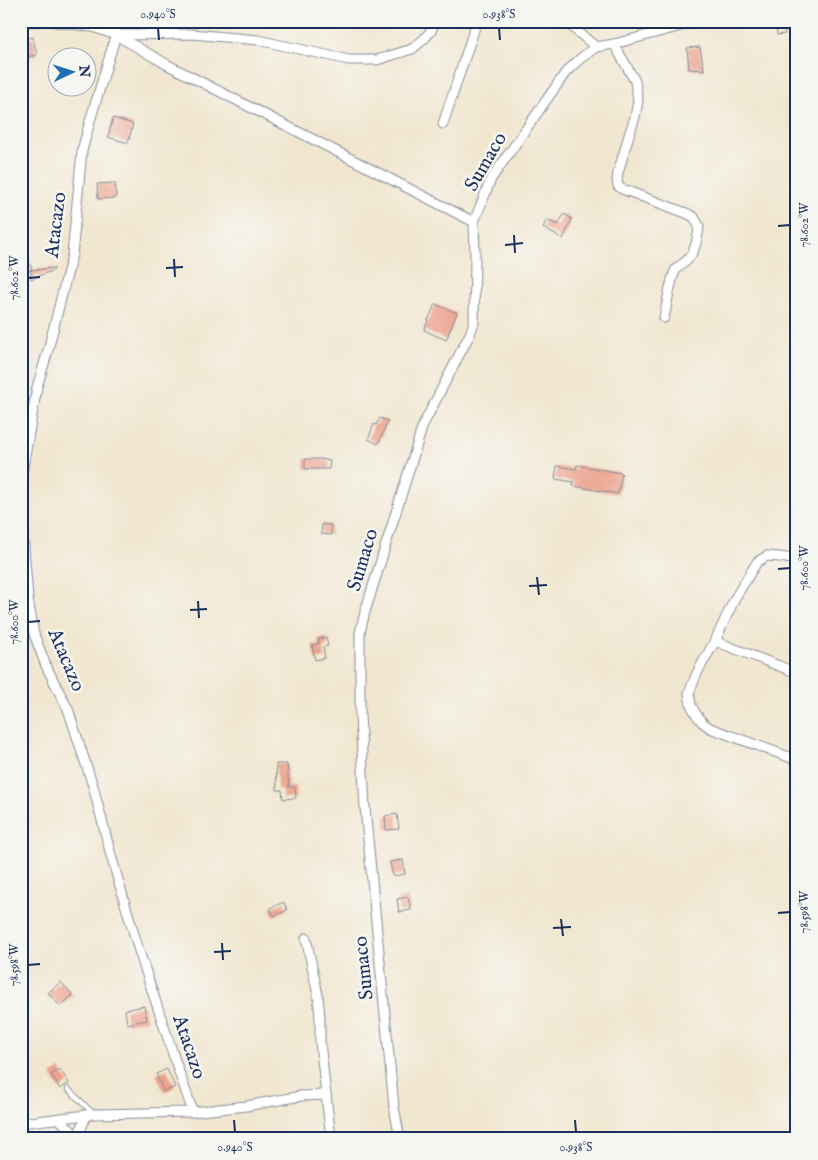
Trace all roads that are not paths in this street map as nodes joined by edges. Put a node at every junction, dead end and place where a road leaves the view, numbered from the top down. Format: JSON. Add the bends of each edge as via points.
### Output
{"nodes":[{"id":1,"x":117,"y":21,"type":"edge"},
{"id":2,"x":435,"y":21,"type":"edge"},
{"id":3,"x":477,"y":21,"type":"edge"},
{"id":4,"x":565,"y":21,"type":"edge"},
{"id":5,"x":700,"y":21,"type":"edge"},
{"id":6,"x":21,"y":22,"type":"edge"},
{"id":7,"x":667,"y":25,"type":"edge"},
{"id":8,"x":116,"y":35,"type":"junction"},
{"id":9,"x":614,"y":44,"type":"junction"},
{"id":10,"x":596,"y":47,"type":"junction"},
{"id":11,"x":443,"y":124,"type":"dead end"},
{"id":12,"x":474,"y":222,"type":"junction"},
{"id":13,"x":664,"y":318,"type":"dead end"},
{"id":14,"x":797,"y":560,"type":"edge"},
{"id":15,"x":714,"y":641,"type":"junction"},
{"id":16,"x":797,"y":673,"type":"edge"},
{"id":17,"x":797,"y":760,"type":"edge"},
{"id":18,"x":306,"y":938,"type":"dead end"},
{"id":19,"x":68,"y":1089,"type":"dead end"},
{"id":20,"x":326,"y":1095,"type":"junction"},
{"id":21,"x":193,"y":1112,"type":"junction"},
{"id":22,"x":90,"y":1115,"type":"junction"},
{"id":23,"x":59,"y":1118,"type":"junction"},
{"id":24,"x":21,"y":1123,"type":"edge"},
{"id":25,"x":77,"y":1137,"type":"edge"},
{"id":26,"x":332,"y":1139,"type":"edge"},
{"id":27,"x":400,"y":1139,"type":"edge"}],
"edges":[{"from":1,"to":8,"type":"street","name":"Atacazo"},
{"from":2,"to":8,"type":"street","via":[[431,31],[412,49],[377,60],[349,60],[258,40],[192,34]]},
{"from":3,"to":11,"type":"street"},
{"from":4,"to":10,"type":"street"},
{"from":5,"to":7,"type":"street"},
{"from":6,"to":8,"type":"street","via":[[57,22]]},
{"from":7,"to":9,"type":"street"},
{"from":8,"to":12,"type":"street","via":[[168,65]]},
{"from":8,"to":21,"type":"street","name":"Atacazo","via":[[82,151],[72,255],[36,387],[22,473],[22,521],[34,634],[68,709],[139,951]]},
{"from":9,"to":10,"type":"street"},
{"from":9,"to":13,"type":"street","via":[[635,81],[638,101],[618,173],[618,186],[686,213],[694,217],[699,226],[693,252],[676,269]]},
{"from":10,"to":12,"type":"street","name":"Sumaco","via":[[566,72],[515,144],[491,179]]},
{"from":12,"to":27,"type":"street","name":"Sumaco","via":[[474,322],[423,425],[360,632],[365,808],[394,1107]]},
{"from":14,"to":15,"type":"street","via":[[768,556],[758,562],[735,598]]},
{"from":15,"to":16,"type":"street"},
{"from":15,"to":17,"type":"street","via":[[689,694],[696,714],[710,728]]},
{"from":18,"to":20,"type":"street","via":[[318,994]]},
{"from":19,"to":22,"type":"lane"},
{"from":20,"to":21,"type":"street"},
{"from":20,"to":26,"type":"street"},
{"from":21,"to":22,"type":"street"},
{"from":22,"to":23,"type":"street"},
{"from":22,"to":25,"type":"street"},
{"from":23,"to":24,"type":"street"},
{"from":23,"to":25,"type":"street"}]}
